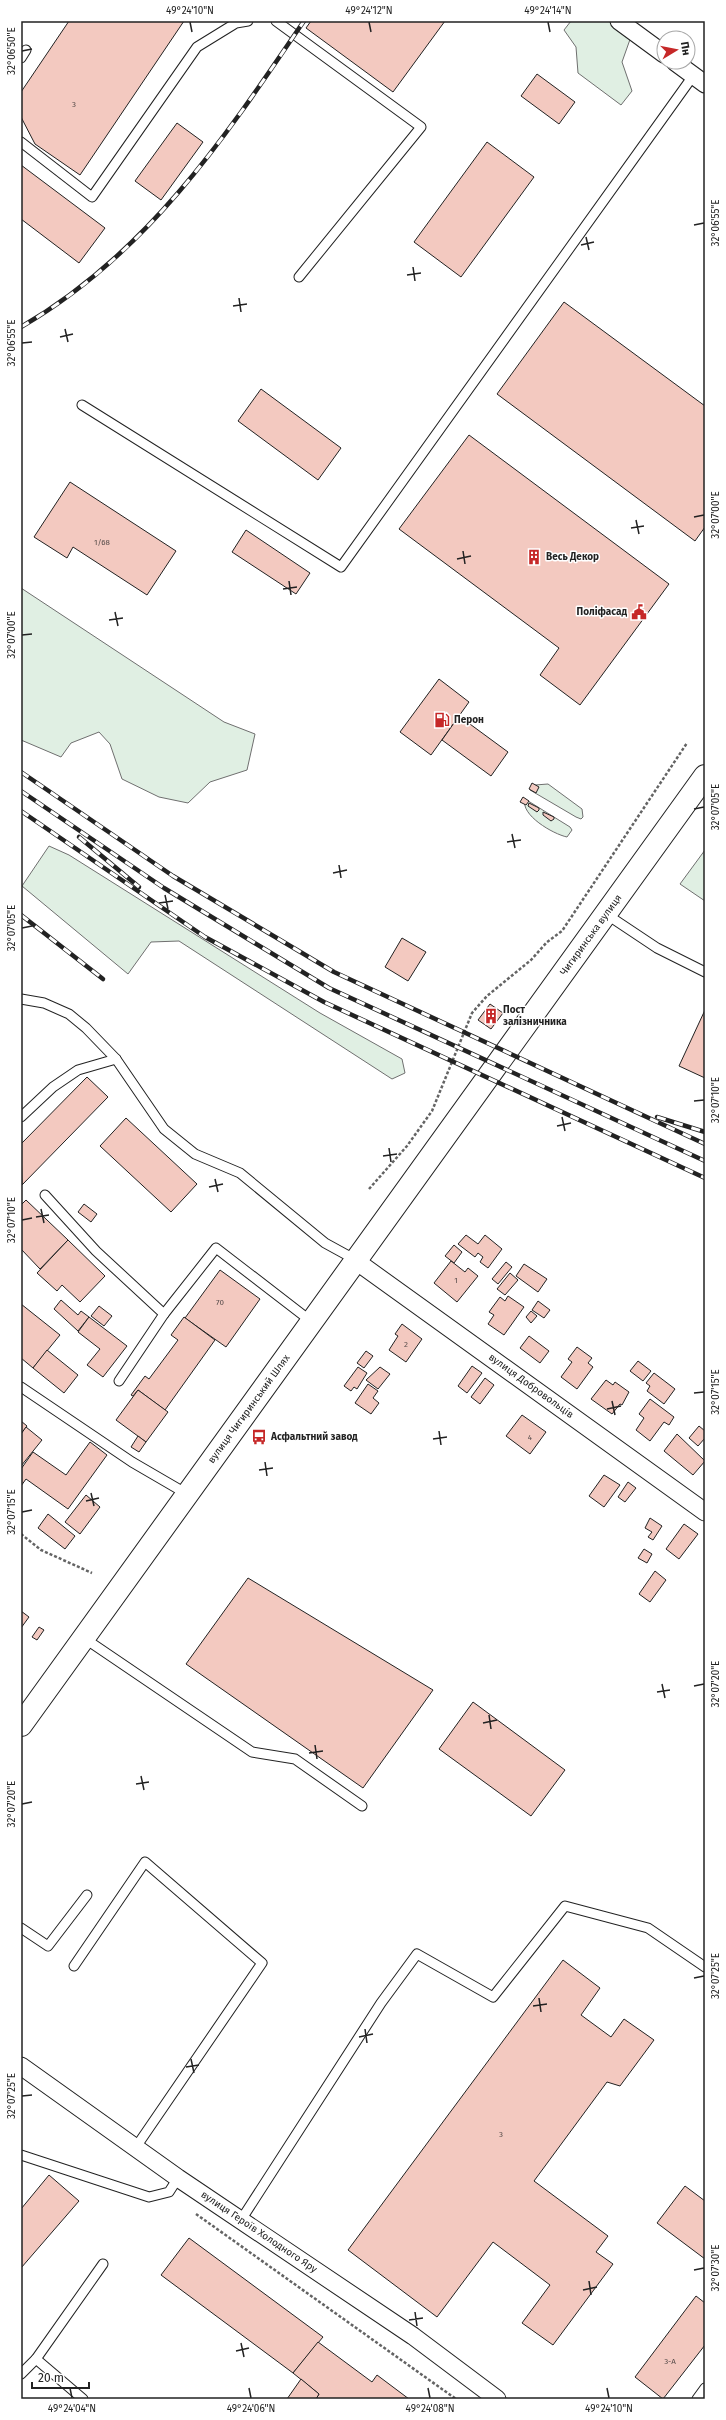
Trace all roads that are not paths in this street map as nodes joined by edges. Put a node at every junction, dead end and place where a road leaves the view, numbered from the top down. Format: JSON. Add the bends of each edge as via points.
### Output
{"nodes":[{"id":1,"x":248,"y":21,"type":"edge"},
{"id":2,"x":276,"y":21,"type":"edge"},
{"id":3,"x":619,"y":21,"type":"edge"},
{"id":4,"x":656,"y":48,"type":"edge"},
{"id":5,"x":26,"y":50,"type":"dead end"},
{"id":6,"x":21,"y":58,"type":"edge"},
{"id":7,"x":686,"y":70,"type":"edge"},
{"id":8,"x":699,"y":80,"type":"edge"},
{"id":9,"x":21,"y":142,"type":"edge"},
{"id":10,"x":299,"y":277,"type":"dead end"},
{"id":11,"x":82,"y":406,"type":"dead end"},
{"id":12,"x":705,"y":776,"type":"edge"},
{"id":13,"x":606,"y":914,"type":"junction"},
{"id":14,"x":705,"y":972,"type":"edge"},
{"id":15,"x":21,"y":999,"type":"edge"},
{"id":16,"x":116,"y":1060,"type":"junction"},
{"id":17,"x":476,"y":1093,"type":"joint"},
{"id":18,"x":21,"y":1117,"type":"edge"},
{"id":19,"x":45,"y":1195,"type":"dead end"},
{"id":20,"x":356,"y":1260,"type":"junction"},
{"id":21,"x":164,"y":1314,"type":"junction"},
{"id":22,"x":312,"y":1322,"type":"junction"},
{"id":23,"x":118,"y":1381,"type":"dead end"},
{"id":24,"x":21,"y":1387,"type":"edge"},
{"id":25,"x":187,"y":1494,"type":"junction"},
{"id":26,"x":705,"y":1512,"type":"edge"},
{"id":27,"x":84,"y":1638,"type":"junction"},
{"id":28,"x":21,"y":1725,"type":"edge"},
{"id":29,"x":362,"y":1806,"type":"dead end"},
{"id":30,"x":87,"y":1895,"type":"dead end"},
{"id":31,"x":21,"y":1928,"type":"edge"},
{"id":32,"x":74,"y":1966,"type":"dead end"},
{"id":33,"x":705,"y":1967,"type":"edge"},
{"id":34,"x":21,"y":2066,"type":"edge"},
{"id":35,"x":136,"y":2147,"type":"junction"},
{"id":36,"x":21,"y":2155,"type":"edge"},
{"id":37,"x":178,"y":2178,"type":"junction"},
{"id":38,"x":241,"y":2220,"type":"junction"},
{"id":39,"x":103,"y":2264,"type":"dead end"},
{"id":40,"x":36,"y":2359,"type":"junction"},
{"id":41,"x":21,"y":2374,"type":"edge"},
{"id":42,"x":705,"y":2388,"type":"edge"},
{"id":43,"x":83,"y":2399,"type":"edge"},
{"id":44,"x":497,"y":2399,"type":"edge"},
{"id":45,"x":697,"y":2399,"type":"edge"}],
"edges":[{"from":1,"to":9,"type":"lane","via":[[236,23],[197,47],[92,197]]},
{"from":2,"to":10,"type":"lane","via":[[421,126]]},
{"from":3,"to":4,"type":"street"},
{"from":5,"to":6,"type":"lane"},
{"from":7,"to":8,"type":"street"},
{"from":8,"to":11,"type":"lane","via":[[341,567]]},
{"from":12,"to":13,"type":"main road","name":"Чигиринська вулиця"},
{"from":13,"to":14,"type":"lane","via":[[657,948]]},
{"from":13,"to":17,"type":"main road","name":"Чигиринська вулиця"},
{"from":15,"to":16,"type":"lane","via":[[44,1003],[69,1014]]},
{"from":16,"to":18,"type":"lane","via":[[78,1070],[53,1087]]},
{"from":16,"to":20,"type":"lane","via":[[164,1129],[195,1154],[240,1173],[325,1244]]},
{"from":17,"to":20,"type":"main road","name":"вулиця Чигиринський Шлях"},
{"from":19,"to":21,"type":"lane","via":[[96,1251]]},
{"from":20,"to":22,"type":"main road","name":"вулиця Чигиринський Шлях"},
{"from":20,"to":26,"type":"street","name":"вулиця Добровольців"},
{"from":21,"to":22,"type":"lane","via":[[216,1248]]},
{"from":21,"to":23,"type":"lane"},
{"from":22,"to":25,"type":"main road","name":"вулиця Чигиринський Шлях"},
{"from":24,"to":25,"type":"lane","via":[[132,1462]]},
{"from":25,"to":27,"type":"main road","name":"вулиця Чигиринський Шлях"},
{"from":27,"to":28,"type":"main road","name":"вулиця Чигиринський Шлях"},
{"from":27,"to":29,"type":"lane","via":[[252,1752],[295,1758]]},
{"from":30,"to":31,"type":"lane","via":[[48,1946]]},
{"from":32,"to":35,"type":"lane","via":[[145,1862],[262,1963]]},
{"from":33,"to":38,"type":"lane","via":[[648,1928],[565,1906],[493,1997],[418,1954],[381,2003]]},
{"from":34,"to":35,"type":"street","name":"вулиця Героїв Холодного Яру"},
{"from":35,"to":37,"type":"street","name":"вулиця Героїв Холодного Яру"},
{"from":36,"to":37,"type":"lane","via":[[149,2197],[169,2192]]},
{"from":37,"to":38,"type":"street","name":"вулиця Героїв Холодного Яру"},
{"from":38,"to":44,"type":"street","name":"вулиця Героїв Холодного Яру","via":[[413,2336]]},
{"from":39,"to":40,"type":"lane"},
{"from":40,"to":41,"type":"lane"},
{"from":40,"to":43,"type":"lane"},
{"from":42,"to":45,"type":"lane"}]}
